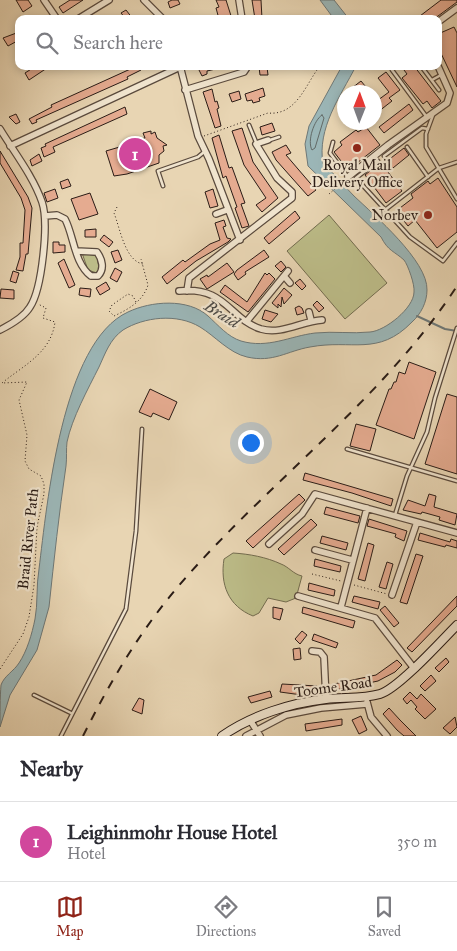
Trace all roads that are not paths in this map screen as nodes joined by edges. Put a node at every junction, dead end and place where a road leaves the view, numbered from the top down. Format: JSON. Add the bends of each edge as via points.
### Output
{"nodes":[{"id":1,"x":44,"y":0,"type":"edge"},
{"id":2,"x":109,"y":0,"type":"edge"},
{"id":3,"x":144,"y":0,"type":"edge"},
{"id":4,"x":239,"y":0,"type":"edge"},
{"id":5,"x":457,"y":8,"type":"edge"},
{"id":6,"x":54,"y":15,"type":"edge"},
{"id":7,"x":85,"y":15,"type":"edge"},
{"id":8,"x":159,"y":15,"type":"edge"},
{"id":9,"x":241,"y":15,"type":"edge"},
{"id":10,"x":442,"y":19,"type":"edge"},
{"id":11,"x":174,"y":70,"type":"edge"},
{"id":12,"x":181,"y":70,"type":"edge"},
{"id":13,"x":245,"y":70,"type":"edge"},
{"id":14,"x":392,"y":70,"type":"dead end"},
{"id":15,"x":424,"y":70,"type":"edge"},
{"id":16,"x":440,"y":70,"type":"edge"},
{"id":17,"x":443,"y":75,"type":"junction"},
{"id":18,"x":432,"y":80,"type":"junction"},
{"id":19,"x":185,"y":90,"type":"junction"},
{"id":20,"x":439,"y":90,"type":"dead end"},
{"id":21,"x":433,"y":114,"type":"junction"},
{"id":22,"x":426,"y":116,"type":"junction"},
{"id":23,"x":249,"y":125,"type":"dead end"},
{"id":24,"x":0,"y":129,"type":"edge"},
{"id":25,"x":428,"y":129,"type":"junction"},
{"id":26,"x":279,"y":136,"type":"dead end"},
{"id":27,"x":268,"y":140,"type":"joint"},
{"id":28,"x":333,"y":142,"type":"dead end"},
{"id":29,"x":256,"y":144,"type":"junction"},
{"id":30,"x":10,"y":146,"type":"junction"},
{"id":31,"x":407,"y":147,"type":"dead end"},
{"id":32,"x":205,"y":151,"type":"junction"},
{"id":33,"x":384,"y":156,"type":"dead end"},
{"id":34,"x":378,"y":161,"type":"dead end"},
{"id":35,"x":457,"y":162,"type":"edge"},
{"id":36,"x":439,"y":168,"type":"junction"},
{"id":37,"x":428,"y":177,"type":"junction"},
{"id":38,"x":347,"y":179,"type":"joint"},
{"id":39,"x":162,"y":186,"type":"dead end"},
{"id":40,"x":457,"y":199,"type":"edge"},
{"id":41,"x":227,"y":210,"type":"junction"},
{"id":42,"x":385,"y":210,"type":"junction"},
{"id":43,"x":216,"y":214,"type":"dead end"},
{"id":44,"x":44,"y":216,"type":"junction"},
{"id":45,"x":240,"y":240,"type":"junction"},
{"id":46,"x":457,"y":243,"type":"edge"},
{"id":47,"x":76,"y":251,"type":"junction"},
{"id":48,"x":290,"y":283,"type":"dead end"},
{"id":49,"x":187,"y":291,"type":"junction"},
{"id":50,"x":179,"y":292,"type":"dead end"},
{"id":51,"x":309,"y":312,"type":"dead end"},
{"id":52,"x":311,"y":320,"type":"junction"},
{"id":53,"x":322,"y":320,"type":"dead end"},
{"id":54,"x":247,"y":321,"type":"junction"},
{"id":55,"x":457,"y":328,"type":"edge"},
{"id":56,"x":0,"y":330,"type":"edge"},
{"id":57,"x":142,"y":429,"type":"dead end"},
{"id":58,"x":347,"y":449,"type":"dead end"},
{"id":59,"x":410,"y":467,"type":"junction"},
{"id":60,"x":457,"y":481,"type":"edge"},
{"id":61,"x":367,"y":508,"type":"junction"},
{"id":62,"x":395,"y":516,"type":"junction"},
{"id":63,"x":417,"y":522,"type":"junction"},
{"id":64,"x":457,"y":533,"type":"edge"},
{"id":65,"x":269,"y":544,"type":"dead end"},
{"id":66,"x":316,"y":550,"type":"dead end"},
{"id":67,"x":352,"y":560,"type":"junction"},
{"id":68,"x":392,"y":595,"type":"dead end"},
{"id":69,"x":298,"y":596,"type":"dead end"},
{"id":70,"x":340,"y":607,"type":"junction"},
{"id":71,"x":457,"y":625,"type":"edge"},
{"id":72,"x":312,"y":651,"type":"dead end"},
{"id":73,"x":413,"y":668,"type":"junction"},
{"id":74,"x":34,"y":695,"type":"dead end"},
{"id":75,"x":326,"y":699,"type":"junction"},
{"id":76,"x":367,"y":700,"type":"junction"},
{"id":77,"x":71,"y":713,"type":"junction"},
{"id":78,"x":250,"y":720,"type":"junction"},
{"id":79,"x":256,"y":730,"type":"junction"},
{"id":80,"x":380,"y":734,"type":"edge"},
{"id":81,"x":61,"y":736,"type":"edge"},
{"id":82,"x":222,"y":736,"type":"edge"},
{"id":83,"x":246,"y":736,"type":"edge"},
{"id":84,"x":260,"y":736,"type":"edge"},
{"id":85,"x":387,"y":736,"type":"edge"}],
"edges":[{"from":1,"to":6,"type":"street"},
{"from":2,"to":7,"type":"street"},
{"from":3,"to":8,"type":"street"},
{"from":4,"to":9,"type":"street"},
{"from":5,"to":10,"type":"street"},
{"from":11,"to":30,"type":"street"},
{"from":12,"to":19,"type":"street"},
{"from":13,"to":19,"type":"street"},
{"from":14,"to":22,"type":"lane"},
{"from":15,"to":18,"type":"lane"},
{"from":16,"to":17,"type":"street"},
{"from":17,"to":18,"type":"lane"},
{"from":17,"to":21,"type":"street","via":[[450,99]]},
{"from":18,"to":20,"type":"lane"},
{"from":19,"to":32,"type":"street"},
{"from":21,"to":22,"type":"street"},
{"from":21,"to":25,"type":"lane"},
{"from":22,"to":38,"type":"street"},
{"from":23,"to":29,"type":"lane"},
{"from":24,"to":30,"type":"street"},
{"from":25,"to":33,"type":"lane","via":[[422,128]]},
{"from":25,"to":36,"type":"lane","via":[[426,147]]},
{"from":26,"to":27,"type":"lane"},
{"from":27,"to":29,"type":"street"},
{"from":28,"to":38,"type":"lane","via":[[330,153]]},
{"from":29,"to":45,"type":"street","via":[[277,178],[293,196]]},
{"from":30,"to":44,"type":"street","via":[[40,196]]},
{"from":31,"to":37,"type":"lane"},
{"from":32,"to":39,"type":"lane","via":[[158,171]]},
{"from":32,"to":41,"type":"street"},
{"from":34,"to":42,"type":"lane","via":[[356,178]]},
{"from":35,"to":36,"type":"lane"},
{"from":36,"to":37,"type":"lane"},
{"from":36,"to":40,"type":"lane"},
{"from":37,"to":42,"type":"lane"},
{"from":41,"to":43,"type":"street"},
{"from":41,"to":45,"type":"street"},
{"from":42,"to":46,"type":"lane","via":[[410,237],[443,261]]},
{"from":44,"to":47,"type":"street","via":[[65,218]]},
{"from":44,"to":56,"type":"street","via":[[41,269],[33,302],[29,309]]},
{"from":45,"to":49,"type":"street","via":[[189,278]]},
{"from":47,"to":47,"type":"street","via":[[87,274],[94,276],[100,273],[102,262],[97,252]]},
{"from":48,"to":54,"type":"street","via":[[286,274]]},
{"from":49,"to":50,"type":"street"},
{"from":49,"to":54,"type":"street","via":[[207,293]]},
{"from":51,"to":52,"type":"street"},
{"from":52,"to":53,"type":"street"},
{"from":52,"to":54,"type":"street","via":[[282,330],[264,330]]},
{"from":55,"to":59,"type":"lane","via":[[426,432]]},
{"from":57,"to":77,"type":"lane","via":[[136,532],[126,609]]},
{"from":58,"to":59,"type":"lane"},
{"from":59,"to":60,"type":"lane"},
{"from":59,"to":62,"type":"lane"},
{"from":61,"to":62,"type":"street"},
{"from":61,"to":65,"type":"street","via":[[314,494],[308,508]]},
{"from":61,"to":67,"type":"street"},
{"from":62,"to":63,"type":"street"},
{"from":63,"to":64,"type":"street"},
{"from":63,"to":68,"type":"street"},
{"from":66,"to":67,"type":"street"},
{"from":67,"to":70,"type":"street"},
{"from":69,"to":70,"type":"street"},
{"from":70,"to":73,"type":"street","via":[[375,618]]},
{"from":71,"to":73,"type":"main road","name":"Toome Road"},
{"from":72,"to":75,"type":"street","via":[[320,652],[324,658]]},
{"from":73,"to":76,"type":"main road","name":"Toome Road","via":[[390,688]]},
{"from":74,"to":77,"type":"lane"},
{"from":75,"to":76,"type":"main road","name":"Toome Road"},
{"from":75,"to":78,"type":"main road","name":"Toome Road"},
{"from":76,"to":79,"type":"street","name":"Toome Road","via":[[296,712]]},
{"from":76,"to":80,"type":"street"},
{"from":77,"to":81,"type":"lane"},
{"from":78,"to":79,"type":"street"},
{"from":78,"to":82,"type":"main road","name":"Toome Road"},
{"from":79,"to":83,"type":"street","name":"Toome Road"},
{"from":79,"to":84,"type":"street"},
{"from":80,"to":85,"type":"street"}]}
